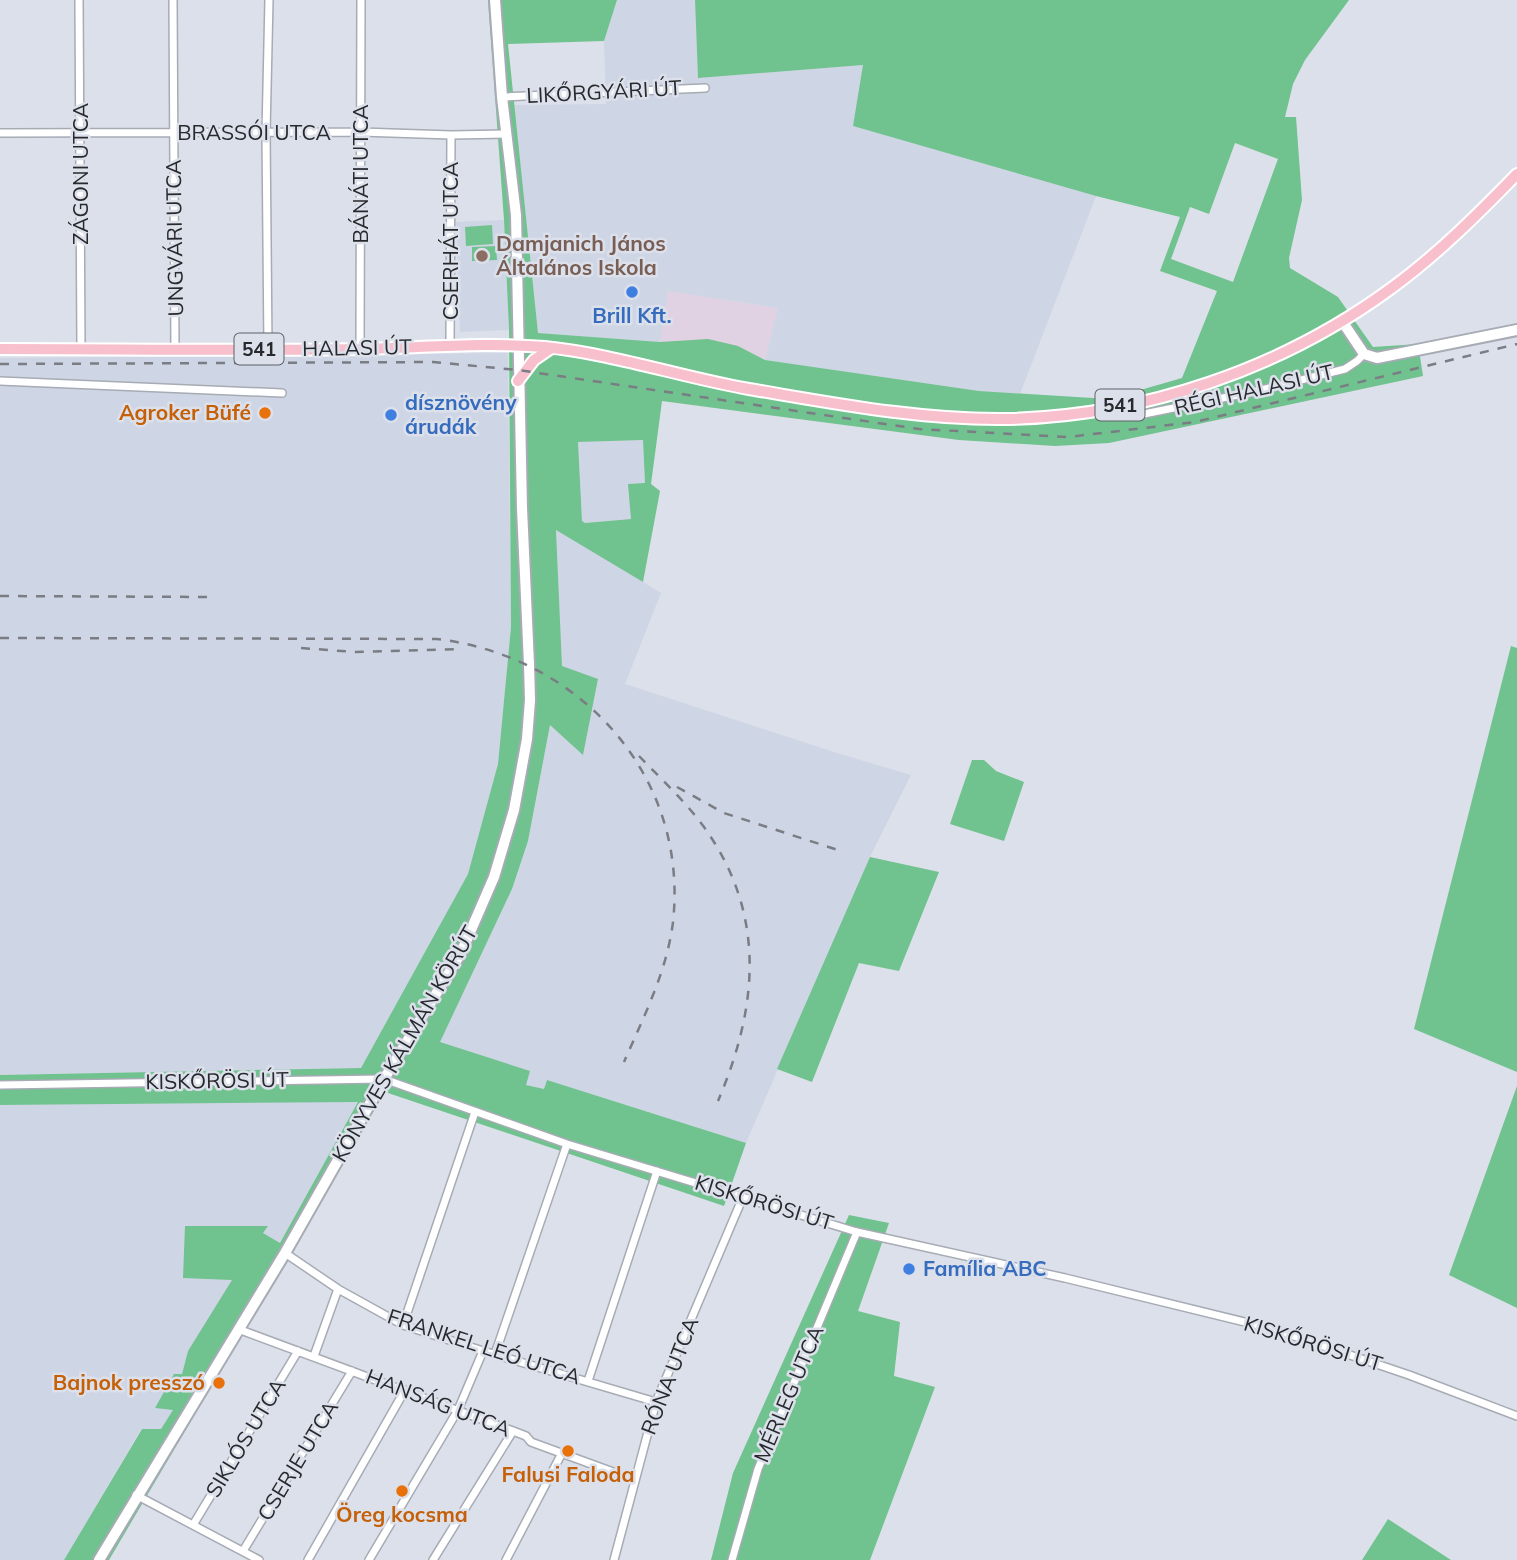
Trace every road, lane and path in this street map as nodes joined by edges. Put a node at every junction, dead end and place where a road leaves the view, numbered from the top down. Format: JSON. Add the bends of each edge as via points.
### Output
{"nodes":[{"id":1,"x":79,"y":0,"type":"edge"},
{"id":2,"x":173,"y":0,"type":"edge"},
{"id":3,"x":269,"y":0,"type":"edge"},
{"id":4,"x":361,"y":0,"type":"edge"},
{"id":5,"x":495,"y":0,"type":"edge"},
{"id":6,"x":705,"y":88,"type":"dead end"},
{"id":7,"x":502,"y":97,"type":"junction"},
{"id":8,"x":266,"y":132,"type":"junction"},
{"id":9,"x":361,"y":132,"type":"junction"},
{"id":10,"x":0,"y":133,"type":"edge"},
{"id":11,"x":81,"y":133,"type":"junction"},
{"id":12,"x":174,"y":133,"type":"junction"},
{"id":13,"x":507,"y":134,"type":"junction"},
{"id":14,"x":451,"y":135,"type":"junction"},
{"id":15,"x":1517,"y":174,"type":"edge"},
{"id":16,"x":1342,"y":321,"type":"junction"},
{"id":17,"x":1517,"y":330,"type":"edge"},
{"id":18,"x":517,"y":345,"type":"junction"},
{"id":19,"x":450,"y":346,"type":"junction"},
{"id":20,"x":552,"y":348,"type":"junction"},
{"id":21,"x":0,"y":349,"type":"edge"},
{"id":22,"x":81,"y":349,"type":"junction"},
{"id":23,"x":175,"y":349,"type":"junction"},
{"id":24,"x":268,"y":349,"type":"junction"},
{"id":25,"x":360,"y":349,"type":"junction"},
{"id":26,"x":1364,"y":354,"type":"junction"},
{"id":27,"x":0,"y":381,"type":"edge"},
{"id":28,"x":518,"y":381,"type":"junction"},
{"id":29,"x":282,"y":393,"type":"dead end"},
{"id":30,"x":1139,"y":415,"type":"dead end"},
{"id":31,"x":384,"y":1079,"type":"junction"},
{"id":32,"x":0,"y":1085,"type":"edge"},
{"id":33,"x":475,"y":1112,"type":"junction"},
{"id":34,"x":567,"y":1144,"type":"junction"},
{"id":35,"x":657,"y":1171,"type":"junction"},
{"id":36,"x":743,"y":1197,"type":"junction"},
{"id":37,"x":857,"y":1232,"type":"junction"},
{"id":38,"x":285,"y":1253,"type":"junction"},
{"id":39,"x":338,"y":1289,"type":"junction"},
{"id":40,"x":403,"y":1325,"type":"junction"},
{"id":41,"x":238,"y":1329,"type":"junction"},
{"id":42,"x":298,"y":1351,"type":"junction"},
{"id":43,"x":482,"y":1351,"type":"junction"},
{"id":44,"x":495,"y":1354,"type":"junction"},
{"id":45,"x":314,"y":1356,"type":"junction"},
{"id":46,"x":352,"y":1370,"type":"junction"},
{"id":47,"x":588,"y":1381,"type":"junction"},
{"id":48,"x":405,"y":1390,"type":"junction"},
{"id":49,"x":656,"y":1402,"type":"junction"},
{"id":50,"x":458,"y":1410,"type":"junction"},
{"id":51,"x":1517,"y":1416,"type":"edge"},
{"id":52,"x":513,"y":1431,"type":"junction"},
{"id":53,"x":562,"y":1453,"type":"junction"},
{"id":54,"x":635,"y":1480,"type":"junction"},
{"id":55,"x":136,"y":1495,"type":"junction"},
{"id":56,"x":193,"y":1525,"type":"junction"},
{"id":57,"x":243,"y":1551,"type":"junction"},
{"id":58,"x":99,"y":1560,"type":"edge"},
{"id":59,"x":259,"y":1560,"type":"edge"},
{"id":60,"x":308,"y":1560,"type":"edge"},
{"id":61,"x":369,"y":1560,"type":"edge"},
{"id":62,"x":433,"y":1560,"type":"edge"},
{"id":63,"x":506,"y":1560,"type":"edge"},
{"id":64,"x":614,"y":1560,"type":"edge"},
{"id":65,"x":732,"y":1560,"type":"edge"}],
"edges":[{"from":1,"to":11,"type":"street","name":"ZÁGONI UTCA"},
{"from":2,"to":12,"type":"street","name":"UNGVÁRI UTCA"},
{"from":3,"to":8,"type":"street"},
{"from":4,"to":9,"type":"street","name":"BÁNÁTI UTCA"},
{"from":5,"to":7,"type":"street","name":"KÖNYVES KÁLMÁN KÖRÚT"},
{"from":6,"to":7,"type":"street","name":"LIKŐRGYÁRI ÚT"},
{"from":7,"to":13,"type":"street","name":"KÖNYVES KÁLMÁN KÖRÚT"},
{"from":8,"to":9,"type":"street","name":"BRASSÓI UTCA"},
{"from":8,"to":12,"type":"street","name":"BRASSÓI UTCA"},
{"from":8,"to":24,"type":"street"},
{"from":9,"to":14,"type":"street","name":"BRASSÓI UTCA"},
{"from":9,"to":25,"type":"street","name":"BÁNÁTI UTCA"},
{"from":10,"to":11,"type":"street","name":"BRASSÓI UTCA"},
{"from":11,"to":12,"type":"street","name":"BRASSÓI UTCA"},
{"from":11,"to":22,"type":"street","name":"ZÁGONI UTCA"},
{"from":12,"to":23,"type":"street","name":"UNGVÁRI UTCA"},
{"from":13,"to":14,"type":"street","name":"BRASSÓI UTCA"},
{"from":13,"to":18,"type":"street","name":"KÖNYVES KÁLMÁN KÖRÚT","via":[[516,215]]},
{"from":14,"to":19,"type":"street","name":"CSERHÁT UTCA"},
{"from":15,"to":16,"type":"main road","number":"541","via":[[1437,250]]},
{"from":16,"to":20,"type":"main road","name":"HALASI ÚT","number":"541","via":[[1296,348],[1182,391],[1089,411],[1004,419],[884,411],[742,388]]},
{"from":16,"to":26,"type":"street"},
{"from":17,"to":26,"type":"street","via":[[1390,357]]},
{"from":18,"to":19,"type":"main road","name":"HALASI ÚT","number":"541"},
{"from":18,"to":20,"type":"main road","name":"HALASI ÚT","number":"541"},
{"from":18,"to":28,"type":"street","name":"KÖNYVES KÁLMÁN KÖRÚT"},
{"from":19,"to":25,"type":"main road","name":"HALASI ÚT","number":"541"},
{"from":20,"to":28,"type":"main road","via":[[534,360]]},
{"from":21,"to":22,"type":"main road","name":"HALASI ÚT","number":"541"},
{"from":22,"to":23,"type":"main road","name":"HALASI ÚT","number":"541"},
{"from":23,"to":24,"type":"main road","name":"HALASI ÚT","number":"541"},
{"from":24,"to":25,"type":"main road","name":"HALASI ÚT","number":"541"},
{"from":26,"to":30,"type":"street","name":"RÉGI HALASI ÚT","via":[[1345,369]]},
{"from":27,"to":29,"type":"street"},
{"from":28,"to":31,"type":"street","name":"KÖNYVES KÁLMÁN KÖRÚT","via":[[530,700],[523,769],[504,850],[480,912],[461,954]]},
{"from":31,"to":32,"type":"street","name":"KISKŐRÖSI ÚT"},
{"from":31,"to":33,"type":"street","name":"KISKŐRÖSI ÚT"},
{"from":31,"to":38,"type":"street","name":"KÖNYVES KÁLMÁN KÖRÚT"},
{"from":33,"to":34,"type":"street","name":"KISKŐRÖSI ÚT"},
{"from":33,"to":40,"type":"street"},
{"from":34,"to":35,"type":"street","name":"KISKŐRÖSI ÚT"},
{"from":34,"to":44,"type":"street"},
{"from":35,"to":36,"type":"street","name":"KISKŐRÖSI ÚT"},
{"from":35,"to":47,"type":"street"},
{"from":36,"to":37,"type":"street","name":"KISKŐRÖSI ÚT"},
{"from":36,"to":49,"type":"street","name":"RÓNA UTCA"},
{"from":37,"to":51,"type":"street","name":"KISKŐRÖSI ÚT","via":[[1273,1329]]},
{"from":37,"to":65,"type":"street","name":"MÉRLEG UTCA","via":[[758,1469]]},
{"from":38,"to":39,"type":"street","name":"FRANKEL LEÓ UTCA"},
{"from":38,"to":41,"type":"street","name":"KÖNYVES KÁLMÁN KÖRÚT"},
{"from":39,"to":40,"type":"street","name":"FRANKEL LEÓ UTCA"},
{"from":39,"to":45,"type":"street"},
{"from":40,"to":43,"type":"street","name":"FRANKEL LEÓ UTCA"},
{"from":41,"to":42,"type":"street","name":"HANSÁG UTCA"},
{"from":41,"to":55,"type":"street","name":"KÖNYVES KÁLMÁN KÖRÚT"},
{"from":42,"to":45,"type":"street","name":"HANSÁG UTCA"},
{"from":42,"to":56,"type":"street","name":"SIKLÓS UTCA"},
{"from":43,"to":44,"type":"street","name":"FRANKEL LEÓ UTCA"},
{"from":43,"to":50,"type":"street"},
{"from":44,"to":47,"type":"street","name":"FRANKEL LEÓ UTCA"},
{"from":45,"to":46,"type":"street","name":"HANSÁG UTCA"},
{"from":46,"to":48,"type":"street","name":"HANSÁG UTCA"},
{"from":46,"to":57,"type":"street","name":"CSERJE UTCA"},
{"from":47,"to":49,"type":"street","name":"FRANKEL LEÓ UTCA"},
{"from":48,"to":50,"type":"street","name":"HANSÁG UTCA"},
{"from":48,"to":60,"type":"street"},
{"from":49,"to":54,"type":"street","name":"RÓNA UTCA"},
{"from":50,"to":52,"type":"street","name":"HANSÁG UTCA"},
{"from":50,"to":61,"type":"street"},
{"from":52,"to":53,"type":"street","name":"HANSÁG UTCA"},
{"from":52,"to":62,"type":"street"},
{"from":53,"to":54,"type":"street","name":"HANSÁG UTCA"},
{"from":53,"to":63,"type":"street"},
{"from":54,"to":64,"type":"street","name":"RÓNA UTCA"},
{"from":55,"to":56,"type":"street"},
{"from":55,"to":58,"type":"street","name":"KÖNYVES KÁLMÁN KÖRÚT"},
{"from":56,"to":57,"type":"street"},
{"from":57,"to":59,"type":"street"}]}
